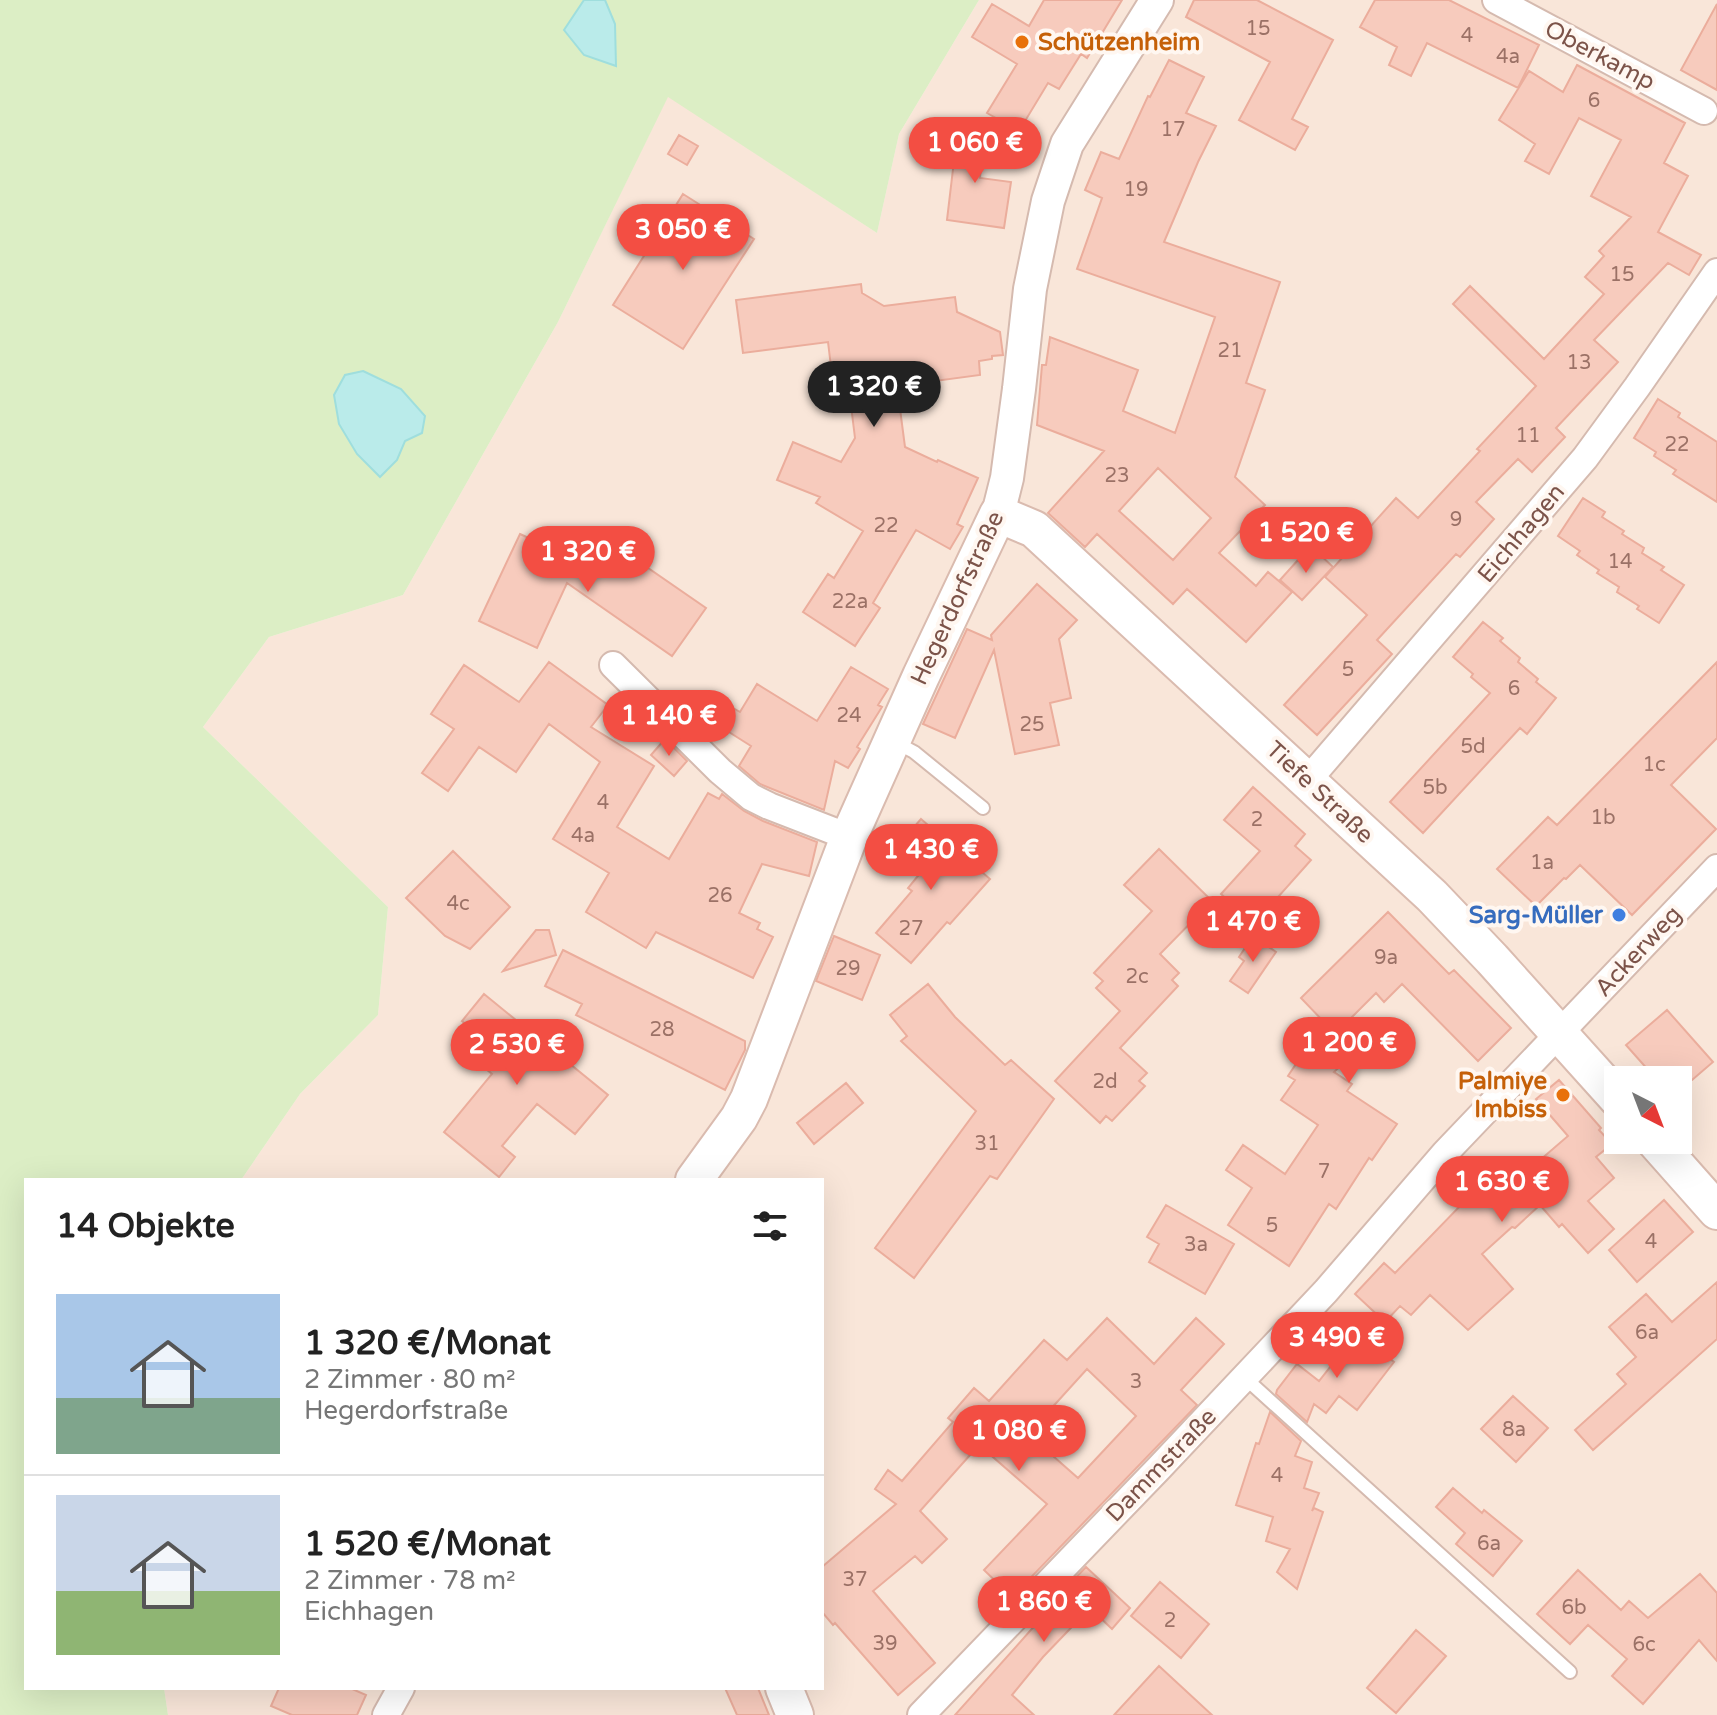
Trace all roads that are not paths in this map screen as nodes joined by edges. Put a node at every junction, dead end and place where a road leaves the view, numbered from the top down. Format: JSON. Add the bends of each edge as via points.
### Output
{"nodes":[{"id":1,"x":1157,"y":0,"type":"edge"},
{"id":2,"x":1496,"y":0,"type":"edge"},
{"id":3,"x":1704,"y":111,"type":"dead end"},
{"id":4,"x":1717,"y":272,"type":"edge"},
{"id":5,"x":998,"y":514,"type":"junction"},
{"id":6,"x":613,"y":665,"type":"dead end"},
{"id":7,"x":892,"y":741,"type":"junction"},
{"id":8,"x":1308,"y":780,"type":"junction"},
{"id":9,"x":983,"y":808,"type":"dead end"},
{"id":10,"x":849,"y":837,"type":"junction"},
{"id":11,"x":1717,"y":868,"type":"edge"},
{"id":12,"x":1560,"y":1034,"type":"junction"},
{"id":13,"x":1604,"y":1083,"type":"edge"},
{"id":14,"x":1666,"y":1154,"type":"edge"},
{"id":15,"x":696,"y":1178,"type":"edge"},
{"id":16,"x":1717,"y":1211,"type":"edge"},
{"id":17,"x":1244,"y":1377,"type":"junction"},
{"id":18,"x":1570,"y":1672,"type":"dead end"},
{"id":19,"x":400,"y":1690,"type":"edge"},
{"id":20,"x":785,"y":1690,"type":"edge"},
{"id":21,"x":386,"y":1715,"type":"edge"},
{"id":22,"x":795,"y":1715,"type":"edge"},
{"id":23,"x":921,"y":1715,"type":"edge"}],
"edges":[{"from":1,"to":5,"type":"street","name":"Hegerdorfstraße","via":[[1067,144],[1048,201]]},
{"from":2,"to":3,"type":"street","name":"Oberkamp"},
{"from":4,"to":8,"type":"street","name":"Eichhagen","via":[[1585,458]]},
{"from":5,"to":7,"type":"main road","name":"Hegerdorfstraße"},
{"from":5,"to":8,"type":"main road","name":"Tiefe Straße","via":[[1034,529]]},
{"from":6,"to":10,"type":"street","via":[[751,797]]},
{"from":7,"to":9,"type":"lane","via":[[914,752]]},
{"from":7,"to":10,"type":"main road","name":"Hegerdorfstraße"},
{"from":8,"to":12,"type":"main road","name":"Tiefe Straße","via":[[1432,896]]},
{"from":10,"to":15,"type":"main road","name":"Hegerdorfstraße","via":[[749,1099]]},
{"from":11,"to":12,"type":"street","name":"Ackerweg"},
{"from":12,"to":13,"type":"main road","name":"Tiefe Straße"},
{"from":12,"to":17,"type":"street","name":"Dammstraße"},
{"from":14,"to":16,"type":"main road"},
{"from":17,"to":18,"type":"lane"},
{"from":17,"to":23,"type":"street","name":"Dammstraße"},
{"from":19,"to":21,"type":"street"},
{"from":20,"to":22,"type":"main road"}]}
